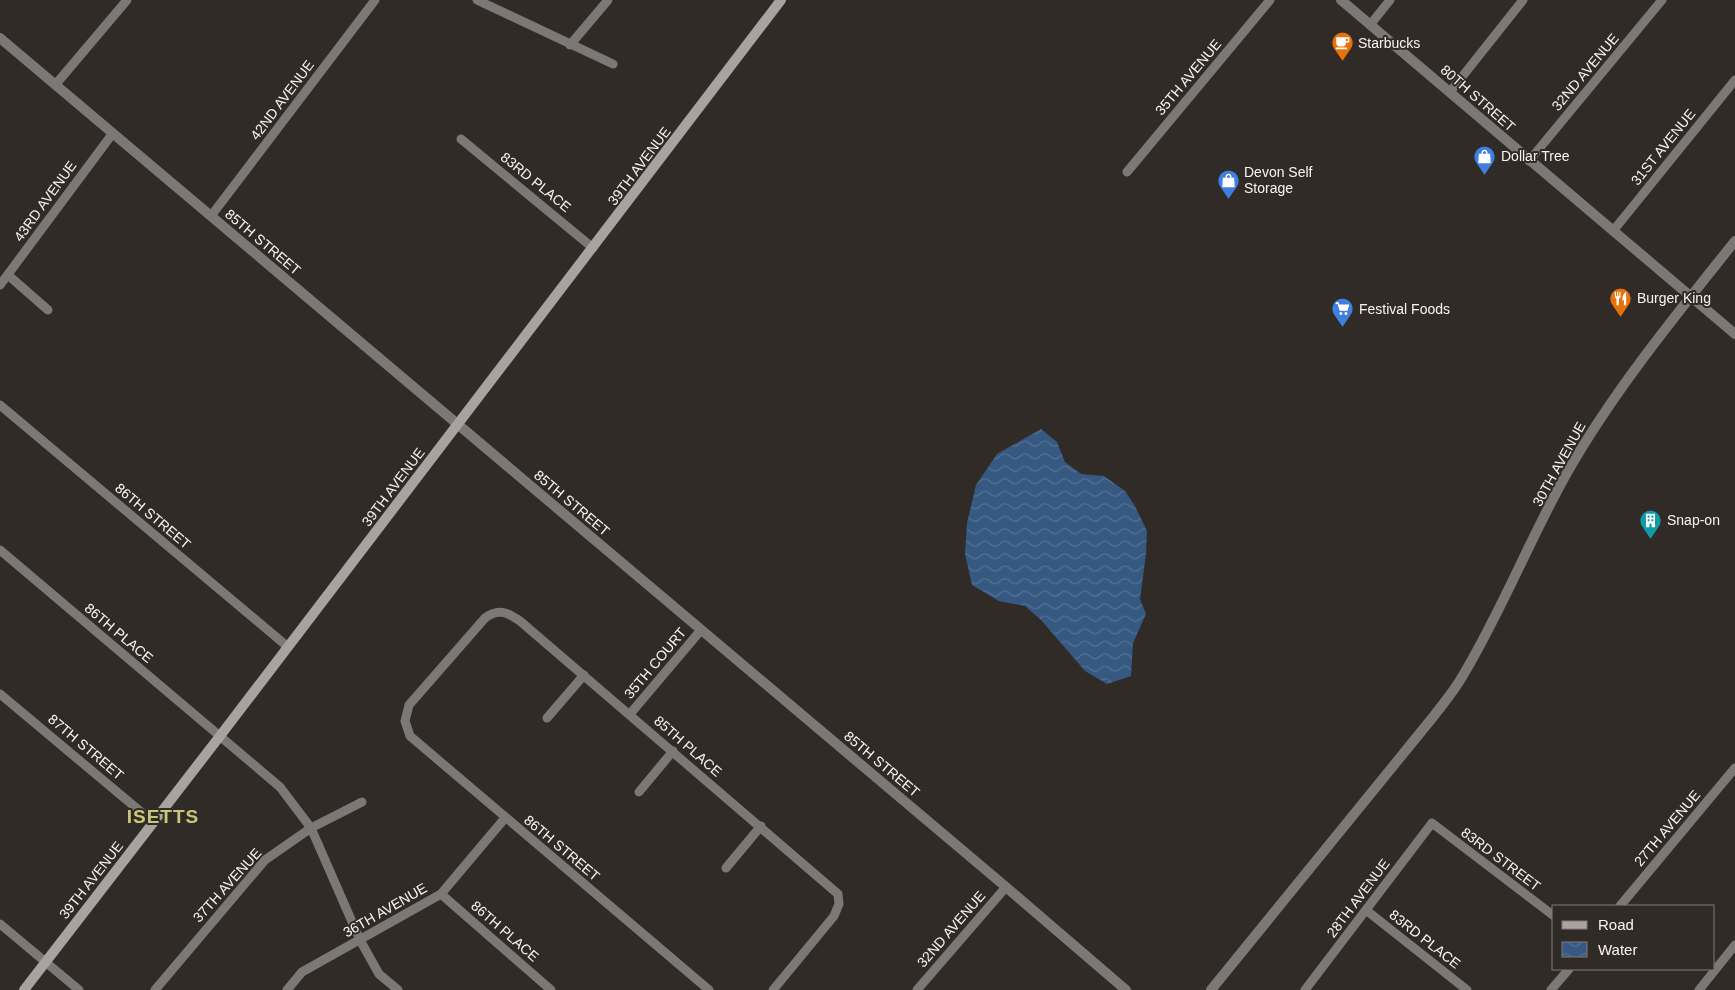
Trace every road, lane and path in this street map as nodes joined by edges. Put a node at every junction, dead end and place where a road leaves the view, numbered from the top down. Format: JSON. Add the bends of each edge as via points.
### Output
{"nodes":[{"id":1,"x":127,"y":0,"type":"edge"},
{"id":2,"x":375,"y":0,"type":"edge"},
{"id":3,"x":477,"y":0,"type":"edge"},
{"id":4,"x":608,"y":0,"type":"edge"},
{"id":5,"x":781,"y":0,"type":"edge"},
{"id":6,"x":1270,"y":0,"type":"edge"},
{"id":7,"x":1341,"y":0,"type":"edge"},
{"id":8,"x":1390,"y":0,"type":"edge"},
{"id":9,"x":1523,"y":0,"type":"edge"},
{"id":10,"x":1662,"y":0,"type":"edge"},
{"id":11,"x":1370,"y":25,"type":"junction"},
{"id":12,"x":0,"y":38,"type":"edge"},
{"id":13,"x":570,"y":45,"type":"junction"},
{"id":14,"x":613,"y":64,"type":"dead end"},
{"id":15,"x":1735,"y":80,"type":"edge"},
{"id":16,"x":56,"y":84,"type":"junction"},
{"id":17,"x":1450,"y":92,"type":"junction"},
{"id":18,"x":113,"y":133,"type":"junction"},
{"id":19,"x":461,"y":139,"type":"dead end"},
{"id":20,"x":1529,"y":160,"type":"junction"},
{"id":21,"x":1126,"y":172,"type":"dead end"},
{"id":22,"x":211,"y":216,"type":"junction"},
{"id":23,"x":1613,"y":231,"type":"junction"},
{"id":24,"x":1735,"y":241,"type":"edge"},
{"id":25,"x":593,"y":248,"type":"junction"},
{"id":26,"x":8,"y":275,"type":"junction"},
{"id":27,"x":0,"y":286,"type":"edge"},
{"id":28,"x":1691,"y":296,"type":"junction"},
{"id":29,"x":48,"y":310,"type":"dead end"},
{"id":30,"x":1735,"y":334,"type":"edge"},
{"id":31,"x":0,"y":405,"type":"edge"},
{"id":32,"x":458,"y":425,"type":"junction"},
{"id":33,"x":0,"y":550,"type":"edge"},
{"id":34,"x":701,"y":630,"type":"junction"},
{"id":35,"x":288,"y":647,"type":"junction"},
{"id":36,"x":584,"y":675,"type":"junction"},
{"id":37,"x":0,"y":694,"type":"edge"},
{"id":38,"x":630,"y":714,"type":"junction"},
{"id":39,"x":548,"y":718,"type":"dead end"},
{"id":40,"x":405,"y":721,"type":"joint"},
{"id":41,"x":220,"y":736,"type":"junction"},
{"id":42,"x":673,"y":751,"type":"junction"},
{"id":43,"x":1735,"y":768,"type":"edge"},
{"id":44,"x":639,"y":792,"type":"dead end"},
{"id":45,"x":362,"y":802,"type":"dead end"},
{"id":46,"x":505,"y":818,"type":"junction"},
{"id":47,"x":153,"y":822,"type":"junction"},
{"id":48,"x":1432,"y":823,"type":"joint"},
{"id":49,"x":761,"y":826,"type":"junction"},
{"id":50,"x":310,"y":828,"type":"junction"},
{"id":51,"x":726,"y":868,"type":"dead end"},
{"id":52,"x":1006,"y":887,"type":"junction"},
{"id":53,"x":441,"y":894,"type":"junction"},
{"id":54,"x":1621,"y":905,"type":"edge"},
{"id":55,"x":1366,"y":910,"type":"junction"},
{"id":56,"x":1552,"y":914,"type":"edge"},
{"id":57,"x":0,"y":924,"type":"edge"},
{"id":58,"x":360,"y":940,"type":"junction"},
{"id":59,"x":1735,"y":944,"type":"edge"},
{"id":60,"x":45,"y":962,"type":"junction"},
{"id":61,"x":1568,"y":970,"type":"edge"},
{"id":62,"x":24,"y":990,"type":"edge"},
{"id":63,"x":80,"y":990,"type":"edge"},
{"id":64,"x":155,"y":990,"type":"edge"},
{"id":65,"x":287,"y":990,"type":"edge"},
{"id":66,"x":398,"y":990,"type":"edge"},
{"id":67,"x":551,"y":990,"type":"edge"},
{"id":68,"x":708,"y":990,"type":"edge"},
{"id":69,"x":773,"y":990,"type":"edge"},
{"id":70,"x":917,"y":990,"type":"edge"},
{"id":71,"x":1126,"y":990,"type":"edge"},
{"id":72,"x":1211,"y":990,"type":"edge"},
{"id":73,"x":1305,"y":990,"type":"edge"},
{"id":74,"x":1467,"y":990,"type":"edge"},
{"id":75,"x":1551,"y":990,"type":"edge"},
{"id":76,"x":1700,"y":990,"type":"edge"}],
"edges":[{"from":1,"to":16,"type":"street"},
{"from":2,"to":22,"type":"street","name":"42ND AVENUE"},
{"from":3,"to":13,"type":"street"},
{"from":4,"to":13,"type":"street"},
{"from":5,"to":25,"type":"main road","name":"39TH AVENUE"},
{"from":6,"to":21,"type":"street","name":"35TH AVENUE"},
{"from":7,"to":11,"type":"street","name":"80TH STREET"},
{"from":8,"to":11,"type":"street"},
{"from":9,"to":17,"type":"street"},
{"from":10,"to":20,"type":"street","name":"32ND AVENUE"},
{"from":11,"to":17,"type":"street","name":"80TH STREET"},
{"from":12,"to":16,"type":"street","name":"85TH STREET"},
{"from":13,"to":14,"type":"street"},
{"from":15,"to":23,"type":"street","name":"31ST AVENUE"},
{"from":16,"to":18,"type":"street","name":"85TH STREET"},
{"from":17,"to":20,"type":"street","name":"80TH STREET"},
{"from":18,"to":22,"type":"street","name":"85TH STREET"},
{"from":18,"to":26,"type":"street","name":"43RD AVENUE"},
{"from":19,"to":25,"type":"street","name":"83RD PLACE"},
{"from":20,"to":23,"type":"street","name":"80TH STREET"},
{"from":22,"to":32,"type":"street","name":"85TH STREET"},
{"from":23,"to":28,"type":"street","name":"80TH STREET"},
{"from":24,"to":28,"type":"street","name":"30TH AVENUE"},
{"from":25,"to":32,"type":"main road","name":"39TH AVENUE"},
{"from":26,"to":27,"type":"street","name":"43RD AVENUE"},
{"from":26,"to":29,"type":"street"},
{"from":28,"to":30,"type":"street","name":"80TH STREET"},
{"from":28,"to":72,"type":"street","name":"30TH AVENUE","via":[[1618,393],[1568,472],[1461,679]]},
{"from":31,"to":35,"type":"street","name":"86TH STREET"},
{"from":32,"to":34,"type":"street","name":"85TH STREET"},
{"from":32,"to":35,"type":"main road","name":"39TH AVENUE"},
{"from":33,"to":41,"type":"street","name":"86TH PLACE"},
{"from":34,"to":38,"type":"street","name":"35TH COURT"},
{"from":34,"to":52,"type":"street","name":"85TH STREET"},
{"from":35,"to":41,"type":"main road","name":"39TH AVENUE"},
{"from":36,"to":38,"type":"street","name":"85TH PLACE"},
{"from":36,"to":39,"type":"street"},
{"from":36,"to":40,"type":"street","name":"85TH PLACE","via":[[510,614],[491,613],[409,705]]},
{"from":37,"to":47,"type":"street","name":"87TH STREET"},
{"from":38,"to":42,"type":"street","name":"85TH PLACE"},
{"from":40,"to":46,"type":"street","name":"86TH STREET","via":[[410,736]]},
{"from":41,"to":47,"type":"main road","name":"39TH AVENUE"},
{"from":41,"to":50,"type":"street","name":"86TH PLACE","via":[[280,787]]},
{"from":42,"to":44,"type":"street"},
{"from":42,"to":49,"type":"street","name":"85TH PLACE"},
{"from":43,"to":54,"type":"street","name":"27TH AVENUE"},
{"from":45,"to":50,"type":"street","name":"37TH AVENUE"},
{"from":46,"to":53,"type":"street","name":"36TH AVENUE"},
{"from":46,"to":68,"type":"street","name":"86TH STREET"},
{"from":47,"to":60,"type":"main road","name":"39TH AVENUE"},
{"from":48,"to":55,"type":"street","name":"28TH AVENUE"},
{"from":48,"to":56,"type":"street","name":"83RD STREET"},
{"from":49,"to":51,"type":"street"},
{"from":49,"to":69,"type":"street","name":"85TH PLACE","via":[[838,894],[839,904],[834,916]]},
{"from":50,"to":58,"type":"street","name":"86TH PLACE"},
{"from":50,"to":64,"type":"street","name":"37TH AVENUE","via":[[265,860]]},
{"from":52,"to":70,"type":"street","name":"32ND AVENUE"},
{"from":52,"to":71,"type":"street","name":"85TH STREET"},
{"from":53,"to":58,"type":"street","name":"36TH AVENUE"},
{"from":53,"to":67,"type":"street","name":"86TH PLACE"},
{"from":55,"to":73,"type":"street","name":"28TH AVENUE"},
{"from":55,"to":74,"type":"street","name":"83RD PLACE"},
{"from":57,"to":60,"type":"street"},
{"from":58,"to":65,"type":"street","name":"36TH AVENUE","via":[[302,972]]},
{"from":58,"to":66,"type":"street","via":[[379,974]]},
{"from":59,"to":76,"type":"street"},
{"from":60,"to":62,"type":"main road","name":"39TH AVENUE"},
{"from":60,"to":63,"type":"street"},
{"from":61,"to":75,"type":"street"}]}
